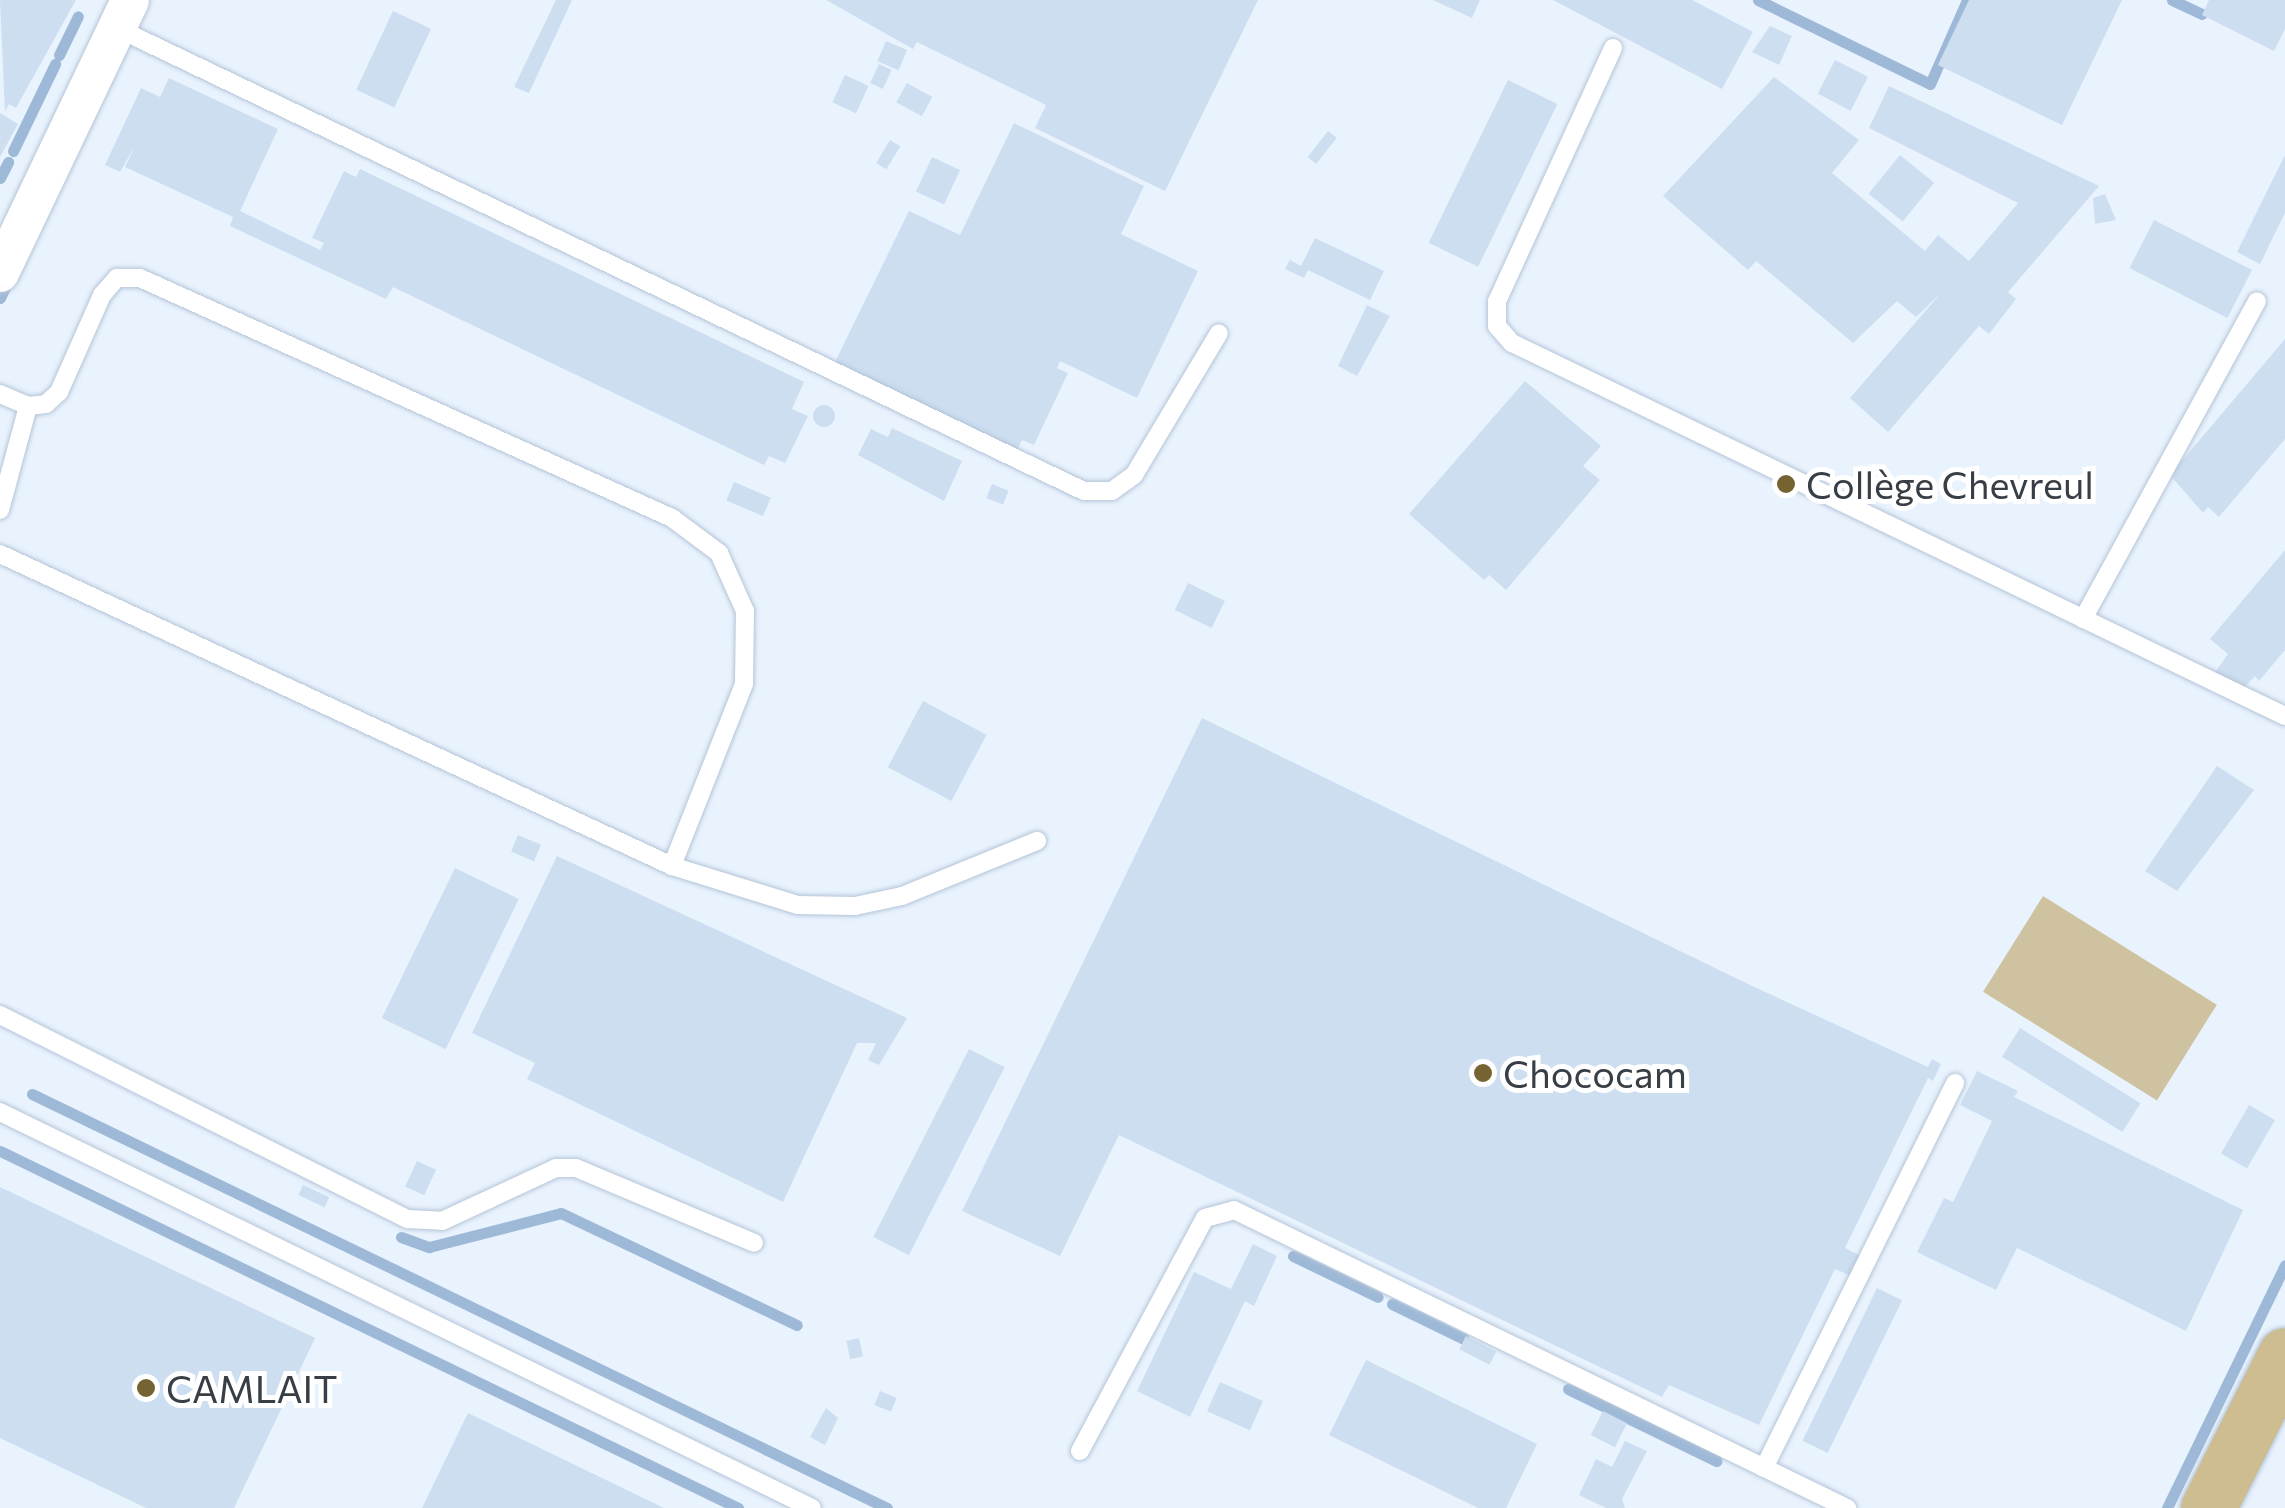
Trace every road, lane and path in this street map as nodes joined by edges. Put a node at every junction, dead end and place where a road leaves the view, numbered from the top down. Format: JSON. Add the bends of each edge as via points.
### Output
{"nodes":[{"id":1,"x":123,"y":14,"type":"edge"},
{"id":2,"x":1613,"y":48,"type":"dead end"},
{"id":3,"x":0,"y":273,"type":"edge"},
{"id":4,"x":2257,"y":301,"type":"dead end"},
{"id":5,"x":1219,"y":334,"type":"dead end"},
{"id":6,"x":0,"y":394,"type":"edge"},
{"id":7,"x":28,"y":406,"type":"junction"},
{"id":8,"x":0,"y":510,"type":"edge"},
{"id":9,"x":0,"y":554,"type":"edge"},
{"id":10,"x":2083,"y":618,"type":"junction"},
{"id":11,"x":2285,"y":716,"type":"edge"},
{"id":12,"x":1038,"y":841,"type":"dead end"},
{"id":13,"x":672,"y":866,"type":"junction"},
{"id":14,"x":0,"y":1015,"type":"edge"},
{"id":15,"x":1955,"y":1083,"type":"dead end"},
{"id":16,"x":0,"y":1112,"type":"edge"},
{"id":17,"x":754,"y":1243,"type":"dead end"},
{"id":18,"x":2285,"y":1355,"type":"edge"},
{"id":19,"x":1080,"y":1451,"type":"dead end"},
{"id":20,"x":1764,"y":1468,"type":"junction"},
{"id":21,"x":812,"y":1508,"type":"edge"},
{"id":22,"x":1847,"y":1508,"type":"edge"},
{"id":23,"x":2208,"y":1508,"type":"edge"}],
"edges":[{"from":1,"to":3,"type":"street"},
{"from":1,"to":5,"type":"lane","via":[[1084,491],[1112,491],[1134,475]]},
{"from":2,"to":10,"type":"lane","via":[[1497,300],[1497,326],[1512,343]]},
{"from":4,"to":10,"type":"lane"},
{"from":6,"to":7,"type":"lane"},
{"from":7,"to":8,"type":"lane"},
{"from":7,"to":13,"type":"lane","via":[[60,392],[110,286],[117,278],[140,278],[672,518],[718,553],[745,611],[744,684]]},
{"from":9,"to":13,"type":"lane"},
{"from":10,"to":11,"type":"lane"},
{"from":12,"to":13,"type":"lane","via":[[902,896],[855,906],[798,904]]},
{"from":14,"to":17,"type":"lane","via":[[408,1219],[442,1221],[556,1168],[576,1168]]},
{"from":15,"to":20,"type":"lane"},
{"from":16,"to":21,"type":"lane"},
{"from":18,"to":23,"type":"main road"},
{"from":19,"to":20,"type":"lane","via":[[1205,1218],[1234,1210]]},
{"from":20,"to":22,"type":"lane"}]}
